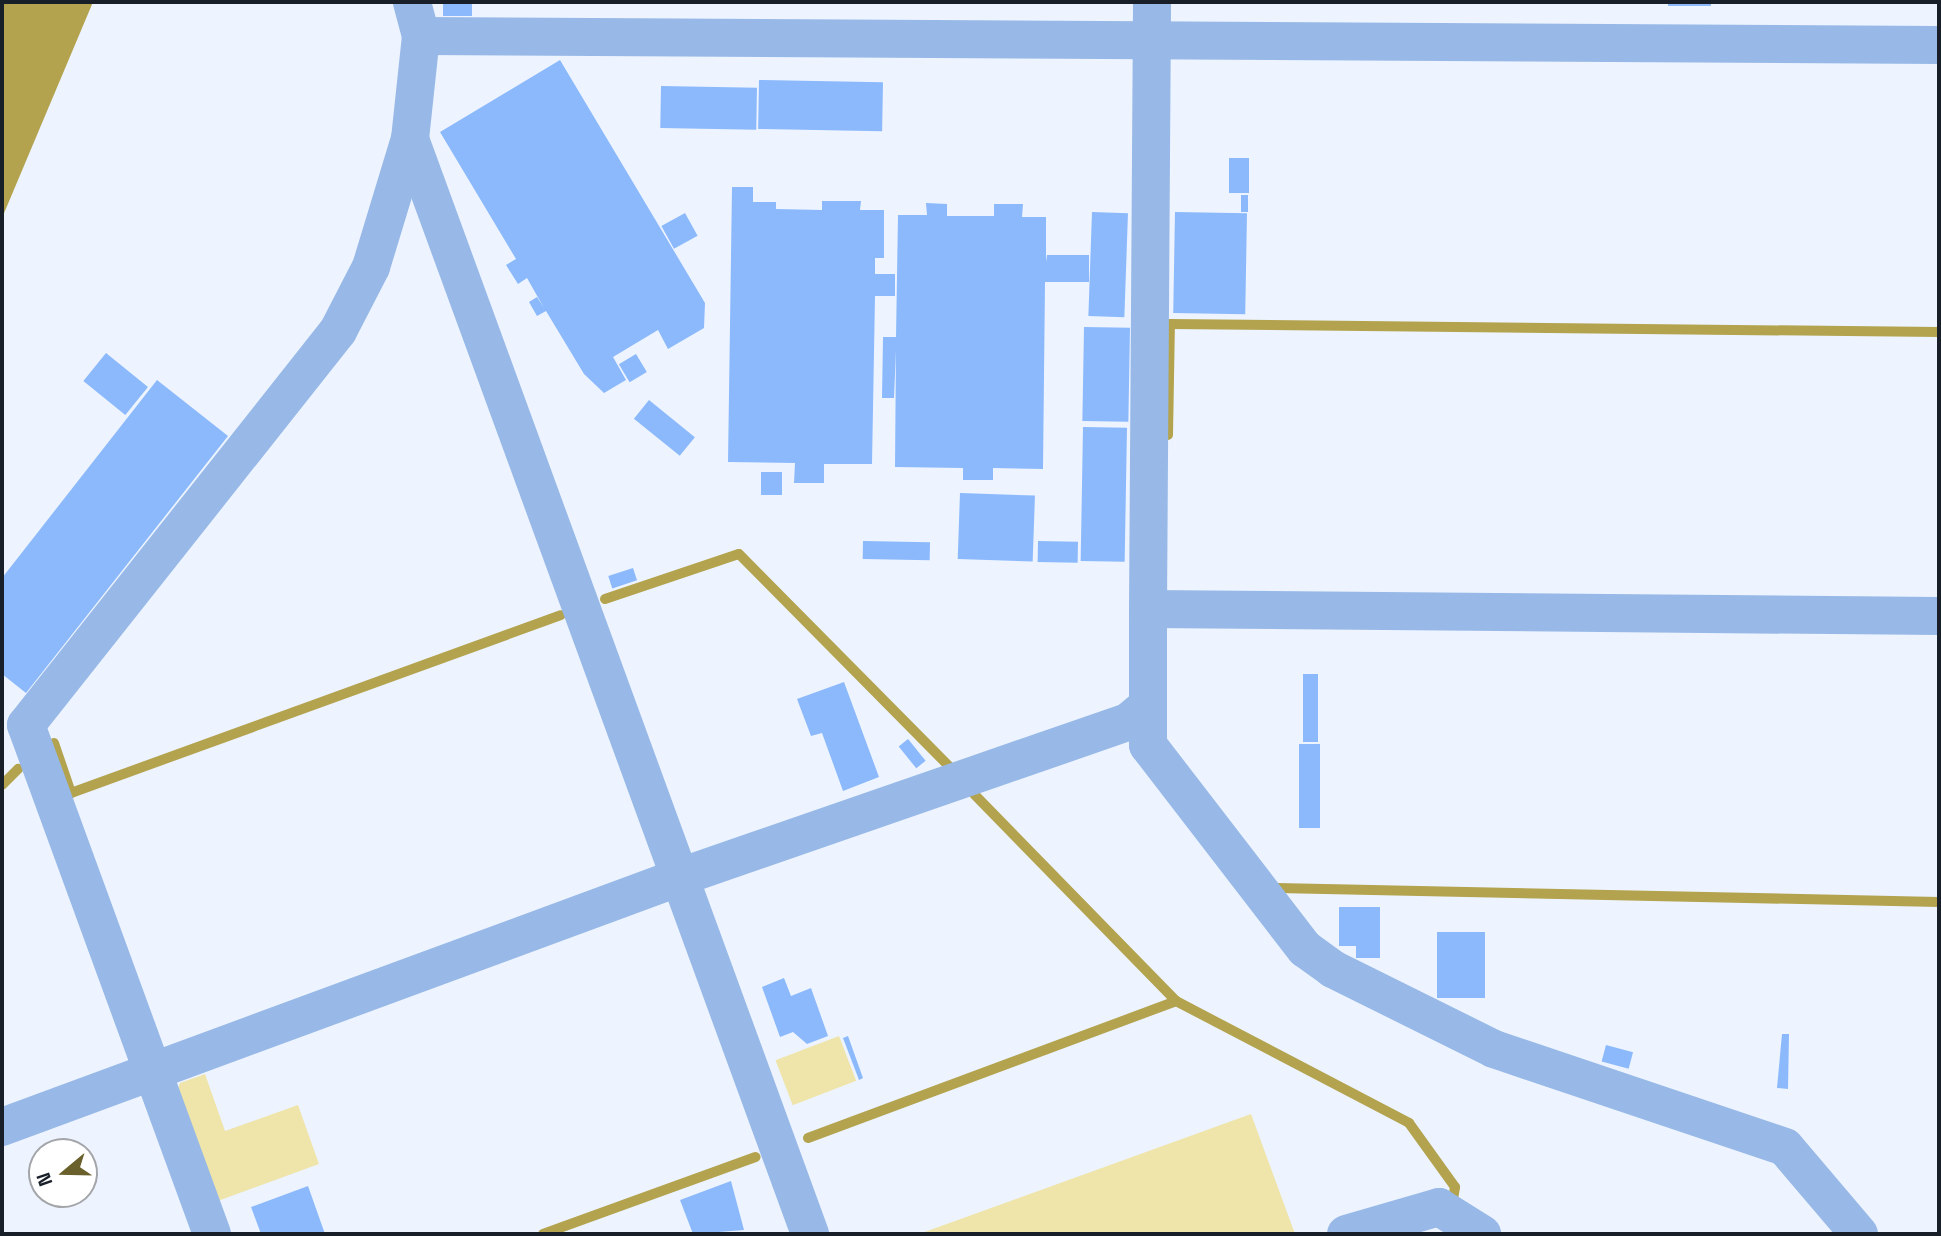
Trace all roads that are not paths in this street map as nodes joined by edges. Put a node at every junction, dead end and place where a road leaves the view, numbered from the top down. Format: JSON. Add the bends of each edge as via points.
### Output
{"nodes":[{"id":1,"x":1152,"y":2,"type":"edge"},
{"id":2,"x":416,"y":19,"type":"edge"},
{"id":3,"x":1152,"y":40,"type":"junction"},
{"id":4,"x":1939,"y":45,"type":"edge"},
{"id":5,"x":410,"y":139,"type":"junction"},
{"id":6,"x":1148,"y":609,"type":"junction"},
{"id":7,"x":1939,"y":615,"type":"edge"},
{"id":8,"x":1147,"y":705,"type":"junction"},
{"id":9,"x":680,"y":877,"type":"junction"},
{"id":10,"x":153,"y":1072,"type":"junction"},
{"id":11,"x":2,"y":1127,"type":"edge"},
{"id":12,"x":212,"y":1234,"type":"edge"},
{"id":13,"x":810,"y":1234,"type":"edge"},
{"id":14,"x":1346,"y":1234,"type":"edge"},
{"id":15,"x":1482,"y":1234,"type":"edge"},
{"id":16,"x":1859,"y":1234,"type":"edge"}],
"edges":[{"from":1,"to":3,"type":"street"},
{"from":2,"to":3,"type":"street"},
{"from":2,"to":5,"type":"street"},
{"from":3,"to":4,"type":"street"},
{"from":3,"to":6,"type":"street"},
{"from":5,"to":9,"type":"street"},
{"from":5,"to":10,"type":"street","via":[[371,267],[338,331],[206,506],[26,725]]},
{"from":6,"to":7,"type":"street"},
{"from":6,"to":8,"type":"street"},
{"from":8,"to":9,"type":"street","via":[[1128,722]]},
{"from":8,"to":16,"type":"street","via":[[1148,745],[1314,956],[1494,1049],[1785,1147]]},
{"from":9,"to":10,"type":"street"},
{"from":9,"to":13,"type":"street"},
{"from":10,"to":11,"type":"street"},
{"from":10,"to":12,"type":"street"},
{"from":14,"to":15,"type":"street","via":[[1439,1208]]}]}
